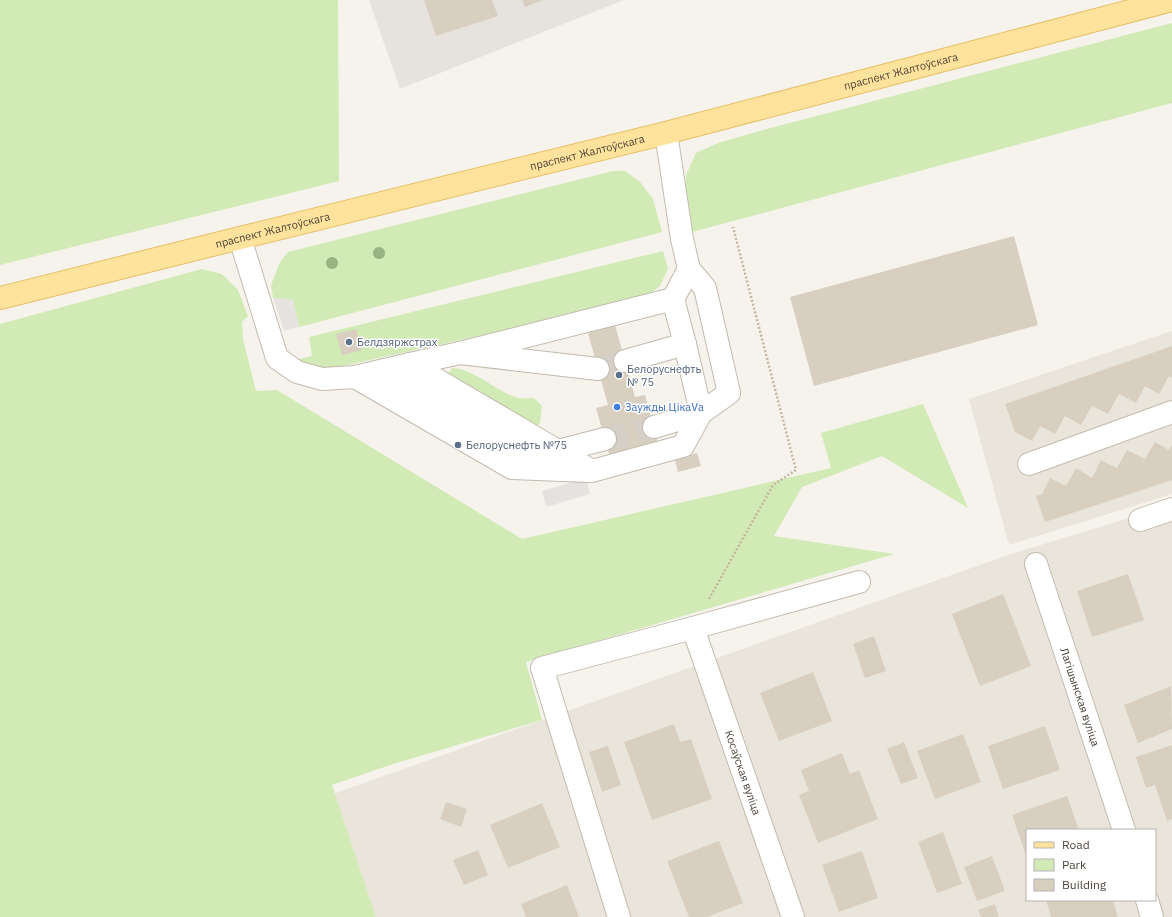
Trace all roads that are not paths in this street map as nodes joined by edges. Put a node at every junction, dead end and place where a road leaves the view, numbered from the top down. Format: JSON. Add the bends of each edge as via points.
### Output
{"nodes":[{"id":1,"x":1172,"y":0,"type":"edge"},
{"id":2,"x":666,"y":134,"type":"junction"},
{"id":3,"x":240,"y":238,"type":"junction"},
{"id":4,"x":689,"y":269,"type":"junction"},
{"id":5,"x":0,"y":298,"type":"edge"},
{"id":6,"x":673,"y":299,"type":"junction"},
{"id":7,"x":685,"y":344,"type":"junction"},
{"id":8,"x":460,"y":353,"type":"junction"},
{"id":9,"x":625,"y":361,"type":"tunnel mouth"},
{"id":10,"x":410,"y":364,"type":"junction"},
{"id":11,"x":598,"y":369,"type":"tunnel mouth"},
{"id":12,"x":384,"y":370,"type":"junction"},
{"id":13,"x":355,"y":377,"type":"junction"},
{"id":14,"x":701,"y":412,"type":"junction"},
{"id":15,"x":1172,"y":412,"type":"edge"},
{"id":16,"x":654,"y":427,"type":"tunnel mouth"},
{"id":17,"x":605,"y":439,"type":"tunnel mouth"},
{"id":18,"x":547,"y":454,"type":"junction"},
{"id":19,"x":1029,"y":464,"type":"dead end"},
{"id":20,"x":512,"y":468,"type":"junction"},
{"id":21,"x":592,"y":471,"type":"junction"},
{"id":22,"x":1172,"y":509,"type":"edge"},
{"id":23,"x":1140,"y":520,"type":"dead end"},
{"id":24,"x":1036,"y":564,"type":"dead end"},
{"id":25,"x":859,"y":582,"type":"dead end"},
{"id":26,"x":693,"y":628,"type":"junction"},
{"id":27,"x":1124,"y":829,"type":"edge"},
{"id":28,"x":1147,"y":901,"type":"edge"},
{"id":29,"x":620,"y":917,"type":"edge"},
{"id":30,"x":794,"y":917,"type":"edge"},
{"id":31,"x":1152,"y":917,"type":"edge"}],
"edges":[{"from":1,"to":2,"type":"main road","name":"праспект Жалтоўскага"},
{"from":2,"to":3,"type":"main road","name":"праспект Жалтоўскага"},
{"from":2,"to":4,"type":"street"},
{"from":3,"to":5,"type":"main road","name":"праспект Жалтоўскага"},
{"from":3,"to":13,"type":"street","via":[[276,358],[297,372],[322,379]]},
{"from":4,"to":6,"type":"street"},
{"from":4,"to":14,"type":"street","via":[[705,288],[729,393]]},
{"from":6,"to":7,"type":"street"},
{"from":6,"to":8,"type":"street"},
{"from":7,"to":9,"type":"street"},
{"from":7,"to":14,"type":"street"},
{"from":8,"to":10,"type":"street"},
{"from":8,"to":11,"type":"street"},
{"from":10,"to":12,"type":"street"},
{"from":10,"to":18,"type":"street"},
{"from":12,"to":13,"type":"street"},
{"from":12,"to":18,"type":"street"},
{"from":13,"to":20,"type":"street"},
{"from":14,"to":16,"type":"street"},
{"from":14,"to":21,"type":"street","via":[[683,446]]},
{"from":15,"to":19,"type":"street"},
{"from":17,"to":18,"type":"street"},
{"from":18,"to":20,"type":"street"},
{"from":18,"to":21,"type":"street"},
{"from":20,"to":21,"type":"street"},
{"from":22,"to":23,"type":"street"},
{"from":24,"to":27,"type":"street","name":"Лагішынская вуліца"},
{"from":25,"to":26,"type":"street"},
{"from":26,"to":29,"type":"street","via":[[542,668]]},
{"from":26,"to":30,"type":"street","name":"Косаўская вуліца"},
{"from":28,"to":31,"type":"street"}]}
